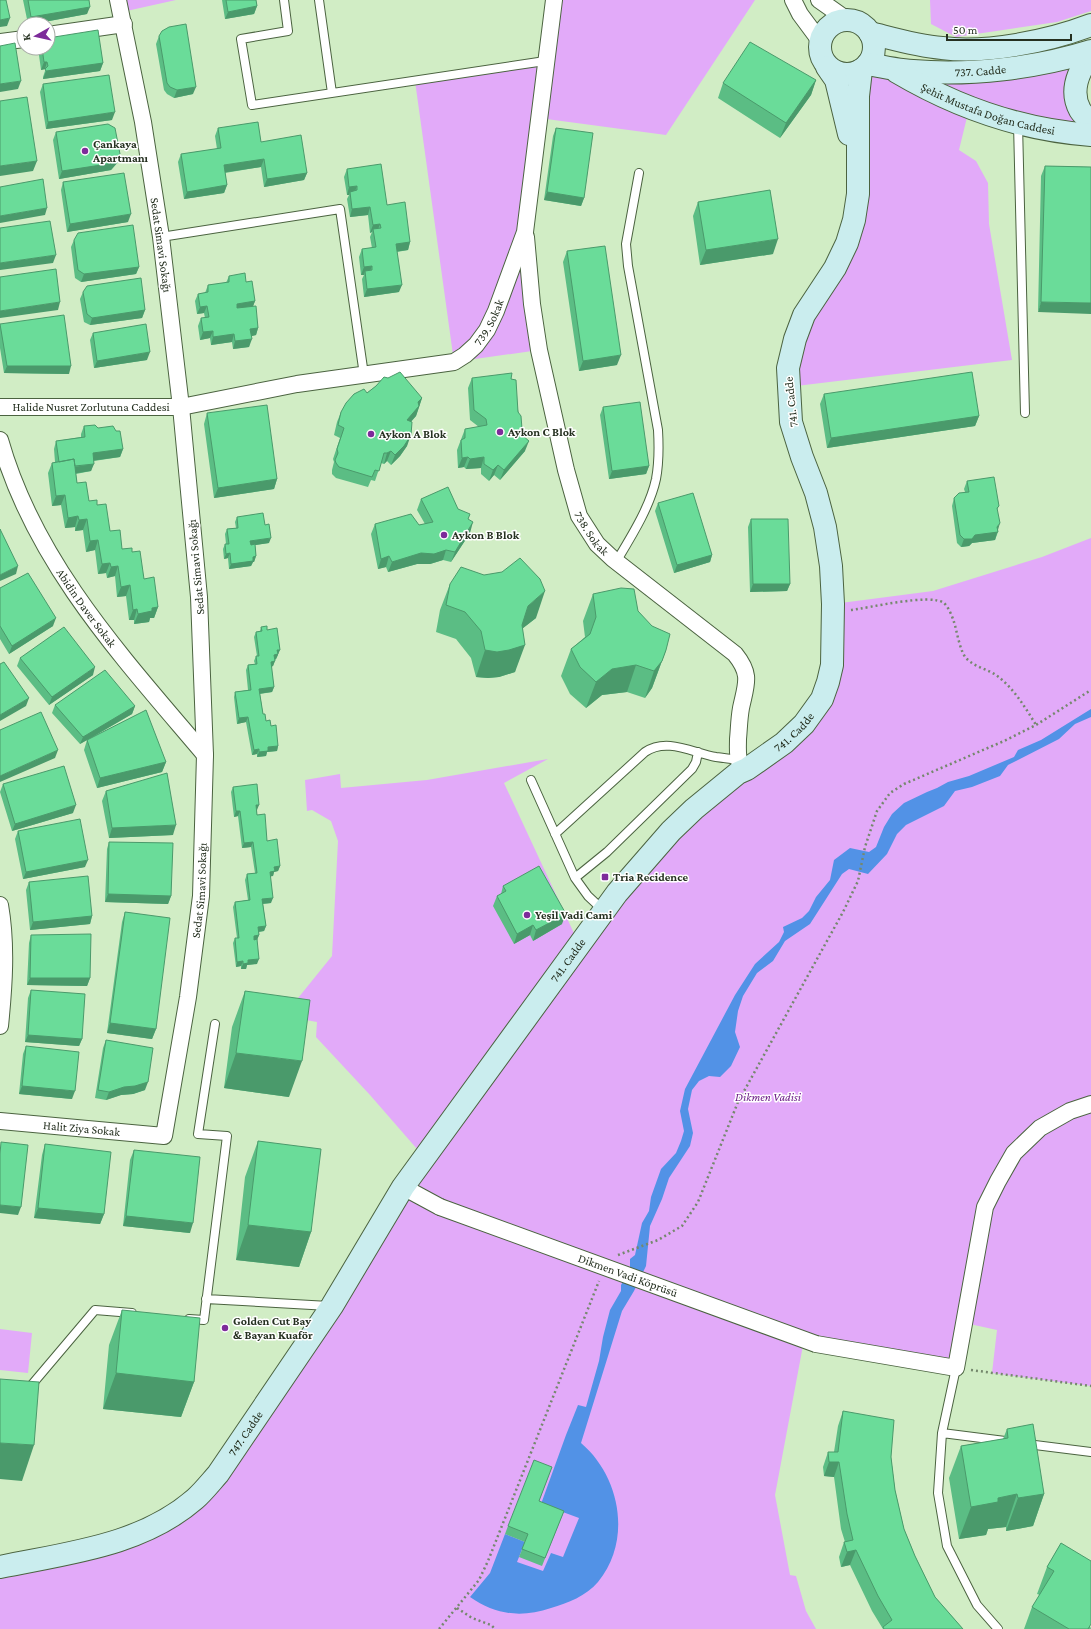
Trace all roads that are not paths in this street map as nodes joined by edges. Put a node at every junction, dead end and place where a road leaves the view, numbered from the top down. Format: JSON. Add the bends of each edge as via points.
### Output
{"nodes":[{"id":1,"x":118,"y":0,"type":"edge"},
{"id":2,"x":284,"y":0,"type":"edge"},
{"id":3,"x":319,"y":0,"type":"edge"},
{"id":4,"x":554,"y":0,"type":"edge"},
{"id":5,"x":793,"y":0,"type":"edge"},
{"id":6,"x":819,"y":0,"type":"edge"},
{"id":7,"x":846,"y":19,"type":"junction"},
{"id":8,"x":124,"y":24,"type":"junction"},
{"id":9,"x":1091,"y":25,"type":"edge"},
{"id":10,"x":870,"y":33,"type":"junction"},
{"id":11,"x":56,"y":34,"type":"edge"},
{"id":12,"x":16,"y":40,"type":"edge"},
{"id":13,"x":820,"y":41,"type":"junction"},
{"id":14,"x":0,"y":42,"type":"edge"},
{"id":15,"x":1091,"y":53,"type":"edge"},
{"id":16,"x":545,"y":61,"type":"junction"},
{"id":17,"x":827,"y":67,"type":"junction"},
{"id":18,"x":865,"y":67,"type":"junction"},
{"id":19,"x":890,"y":68,"type":"junction"},
{"id":20,"x":332,"y":93,"type":"junction"},
{"id":21,"x":1091,"y":122,"type":"edge"},
{"id":22,"x":1018,"y":123,"type":"junction"},
{"id":23,"x":1091,"y":135,"type":"edge"},
{"id":24,"x":857,"y":162,"type":"junction"},
{"id":25,"x":639,"y":172,"type":"dead end"},
{"id":26,"x":525,"y":232,"type":"junction"},
{"id":27,"x":161,"y":236,"type":"junction"},
{"id":28,"x":364,"y":375,"type":"junction"},
{"id":29,"x":0,"y":407,"type":"edge"},
{"id":30,"x":181,"y":407,"type":"junction"},
{"id":31,"x":1025,"y":414,"type":"dead end"},
{"id":32,"x":0,"y":440,"type":"edge"},
{"id":33,"x":616,"y":562,"type":"junction"},
{"id":34,"x":698,"y":752,"type":"junction"},
{"id":35,"x":206,"y":755,"type":"junction"},
{"id":36,"x":742,"y":764,"type":"junction"},
{"id":37,"x":532,"y":780,"type":"dead end"},
{"id":38,"x":556,"y":834,"type":"junction"},
{"id":39,"x":575,"y":878,"type":"junction"},
{"id":40,"x":1,"y":911,"type":"edge"},
{"id":41,"x":604,"y":912,"type":"junction"},
{"id":42,"x":215,"y":1024,"type":"dead end"},
{"id":43,"x":0,"y":1026,"type":"edge"},
{"id":44,"x":1091,"y":1104,"type":"edge"},
{"id":45,"x":0,"y":1121,"type":"edge"},
{"id":46,"x":164,"y":1136,"type":"joint"},
{"id":47,"x":402,"y":1187,"type":"junction"},
{"id":48,"x":206,"y":1299,"type":"junction"},
{"id":49,"x":332,"y":1306,"type":"junction"},
{"id":50,"x":142,"y":1314,"type":"edge"},
{"id":51,"x":180,"y":1318,"type":"edge"},
{"id":52,"x":956,"y":1368,"type":"junction"},
{"id":53,"x":22,"y":1388,"type":"edge"},
{"id":54,"x":942,"y":1433,"type":"junction"},
{"id":55,"x":1091,"y":1452,"type":"edge"},
{"id":56,"x":0,"y":1567,"type":"edge"},
{"id":57,"x":998,"y":1629,"type":"edge"}],
"edges":[{"from":1,"to":8,"type":"street","name":"Sedat Simavi Sokağı"},
{"from":2,"to":20,"type":"lane","via":[[288,30],[241,39],[252,105]]},
{"from":3,"to":20,"type":"lane"},
{"from":4,"to":16,"type":"street","name":"739. Sokak"},
{"from":5,"to":13,"type":"street"},
{"from":6,"to":7,"type":"street"},
{"from":7,"to":10,"type":"street","name":"737. Cadde","via":[[863,24]]},
{"from":7,"to":13,"type":"street","via":[[830,25],[823,32]]},
{"from":8,"to":11,"type":"street"},
{"from":8,"to":27,"type":"street","name":"Sedat Simavi Sokağı"},
{"from":9,"to":10,"type":"street","name":"737. Cadde","via":[[1020,44],[969,49],[916,45]]},
{"from":10,"to":18,"type":"street","via":[[874,48],[873,56]]},
{"from":12,"to":14,"type":"street"},
{"from":13,"to":17,"type":"street","via":[[819,50]]},
{"from":15,"to":19,"type":"street","name":"737. Cadde","via":[[1049,62],[969,72]]},
{"from":15,"to":21,"type":"street","via":[[1076,78],[1075,95],[1080,110]]},
{"from":16,"to":20,"type":"lane"},
{"from":16,"to":26,"type":"street","name":"739. Sokak"},
{"from":17,"to":18,"type":"street","name":"737. Cadde","via":[[845,74],[853,74]]},
{"from":17,"to":24,"type":"street","name":"741. Cadde","via":[[836,80]]},
{"from":18,"to":19,"type":"street","name":"737. Cadde"},
{"from":18,"to":24,"type":"street","name":"741. Cadde","via":[[858,96]]},
{"from":19,"to":22,"type":"street","name":"Şehit Mustafa Doğan Caddesi","via":[[977,112]]},
{"from":22,"to":23,"type":"street","name":"Şehit Mustafa Doğan Caddesi"},
{"from":22,"to":31,"type":"lane"},
{"from":24,"to":36,"type":"street","name":"741. Cadde","via":[[858,194],[847,244],[835,268],[804,315],[788,368],[791,422],[816,493],[831,566],[832,665],[822,699],[804,724],[784,743]]},
{"from":25,"to":33,"type":"lane","via":[[626,244],[658,430],[659,454],[656,480],[641,520]]},
{"from":26,"to":28,"type":"street","name":"739. Sokak","via":[[496,310],[476,346],[454,362]]},
{"from":26,"to":33,"type":"street","name":"738. Sokak","via":[[539,350],[572,494],[587,530]]},
{"from":27,"to":28,"type":"lane","via":[[340,209]]},
{"from":27,"to":30,"type":"street","name":"Sedat Simavi Sokağı"},
{"from":28,"to":30,"type":"street","name":"739. Sokak","via":[[297,384]]},
{"from":29,"to":30,"type":"street","name":"Halide Nusret Zorlutuna Caddesi"},
{"from":30,"to":35,"type":"street","name":"Sedat Simavi Sokağı","via":[[199,597]]},
{"from":32,"to":35,"type":"street","name":"Abidin Daver Sokak","via":[[8,470],[22,503],[62,575],[103,631]]},
{"from":33,"to":36,"type":"street","name":"738. Sokak","via":[[735,654],[745,668],[747,681],[741,711]]},
{"from":34,"to":36,"type":"lane"},
{"from":34,"to":38,"type":"lane","via":[[668,746],[652,747]]},
{"from":34,"to":39,"type":"lane","via":[[692,769],[607,852]]},
{"from":35,"to":46,"type":"street","name":"Sedat Simavi Sokağı","via":[[201,896],[188,997]]},
{"from":36,"to":41,"type":"street","name":"741. Cadde","via":[[738,773],[671,831],[617,893]]},
{"from":37,"to":38,"type":"lane"},
{"from":38,"to":39,"type":"lane"},
{"from":39,"to":41,"type":"lane"},
{"from":40,"to":43,"type":"street","via":[[4,960]]},
{"from":41,"to":47,"type":"street","name":"741. Cadde"},
{"from":42,"to":48,"type":"lane","via":[[198,1134],[227,1136]]},
{"from":44,"to":52,"type":"street","via":[[1070,1111],[1040,1128],[1014,1153],[998,1181],[985,1207]]},
{"from":45,"to":46,"type":"street","name":"Halit Ziya Sokak"},
{"from":47,"to":49,"type":"street","name":"747. Cadde"},
{"from":47,"to":52,"type":"street","name":"Dikmen Vadi Köprüsü","bridge":true,"via":[[440,1207],[816,1344]]},
{"from":48,"to":49,"type":"lane"},
{"from":48,"to":51,"type":"lane","via":[[204,1320]]},
{"from":49,"to":56,"type":"street","name":"747. Cadde","via":[[218,1474],[195,1499],[166,1520],[137,1535],[106,1545]]},
{"from":50,"to":53,"type":"lane","via":[[95,1310],[30,1388]]},
{"from":52,"to":54,"type":"lane"},
{"from":54,"to":55,"type":"lane"},
{"from":54,"to":57,"type":"lane","via":[[938,1493],[947,1546],[977,1605]]}]}
